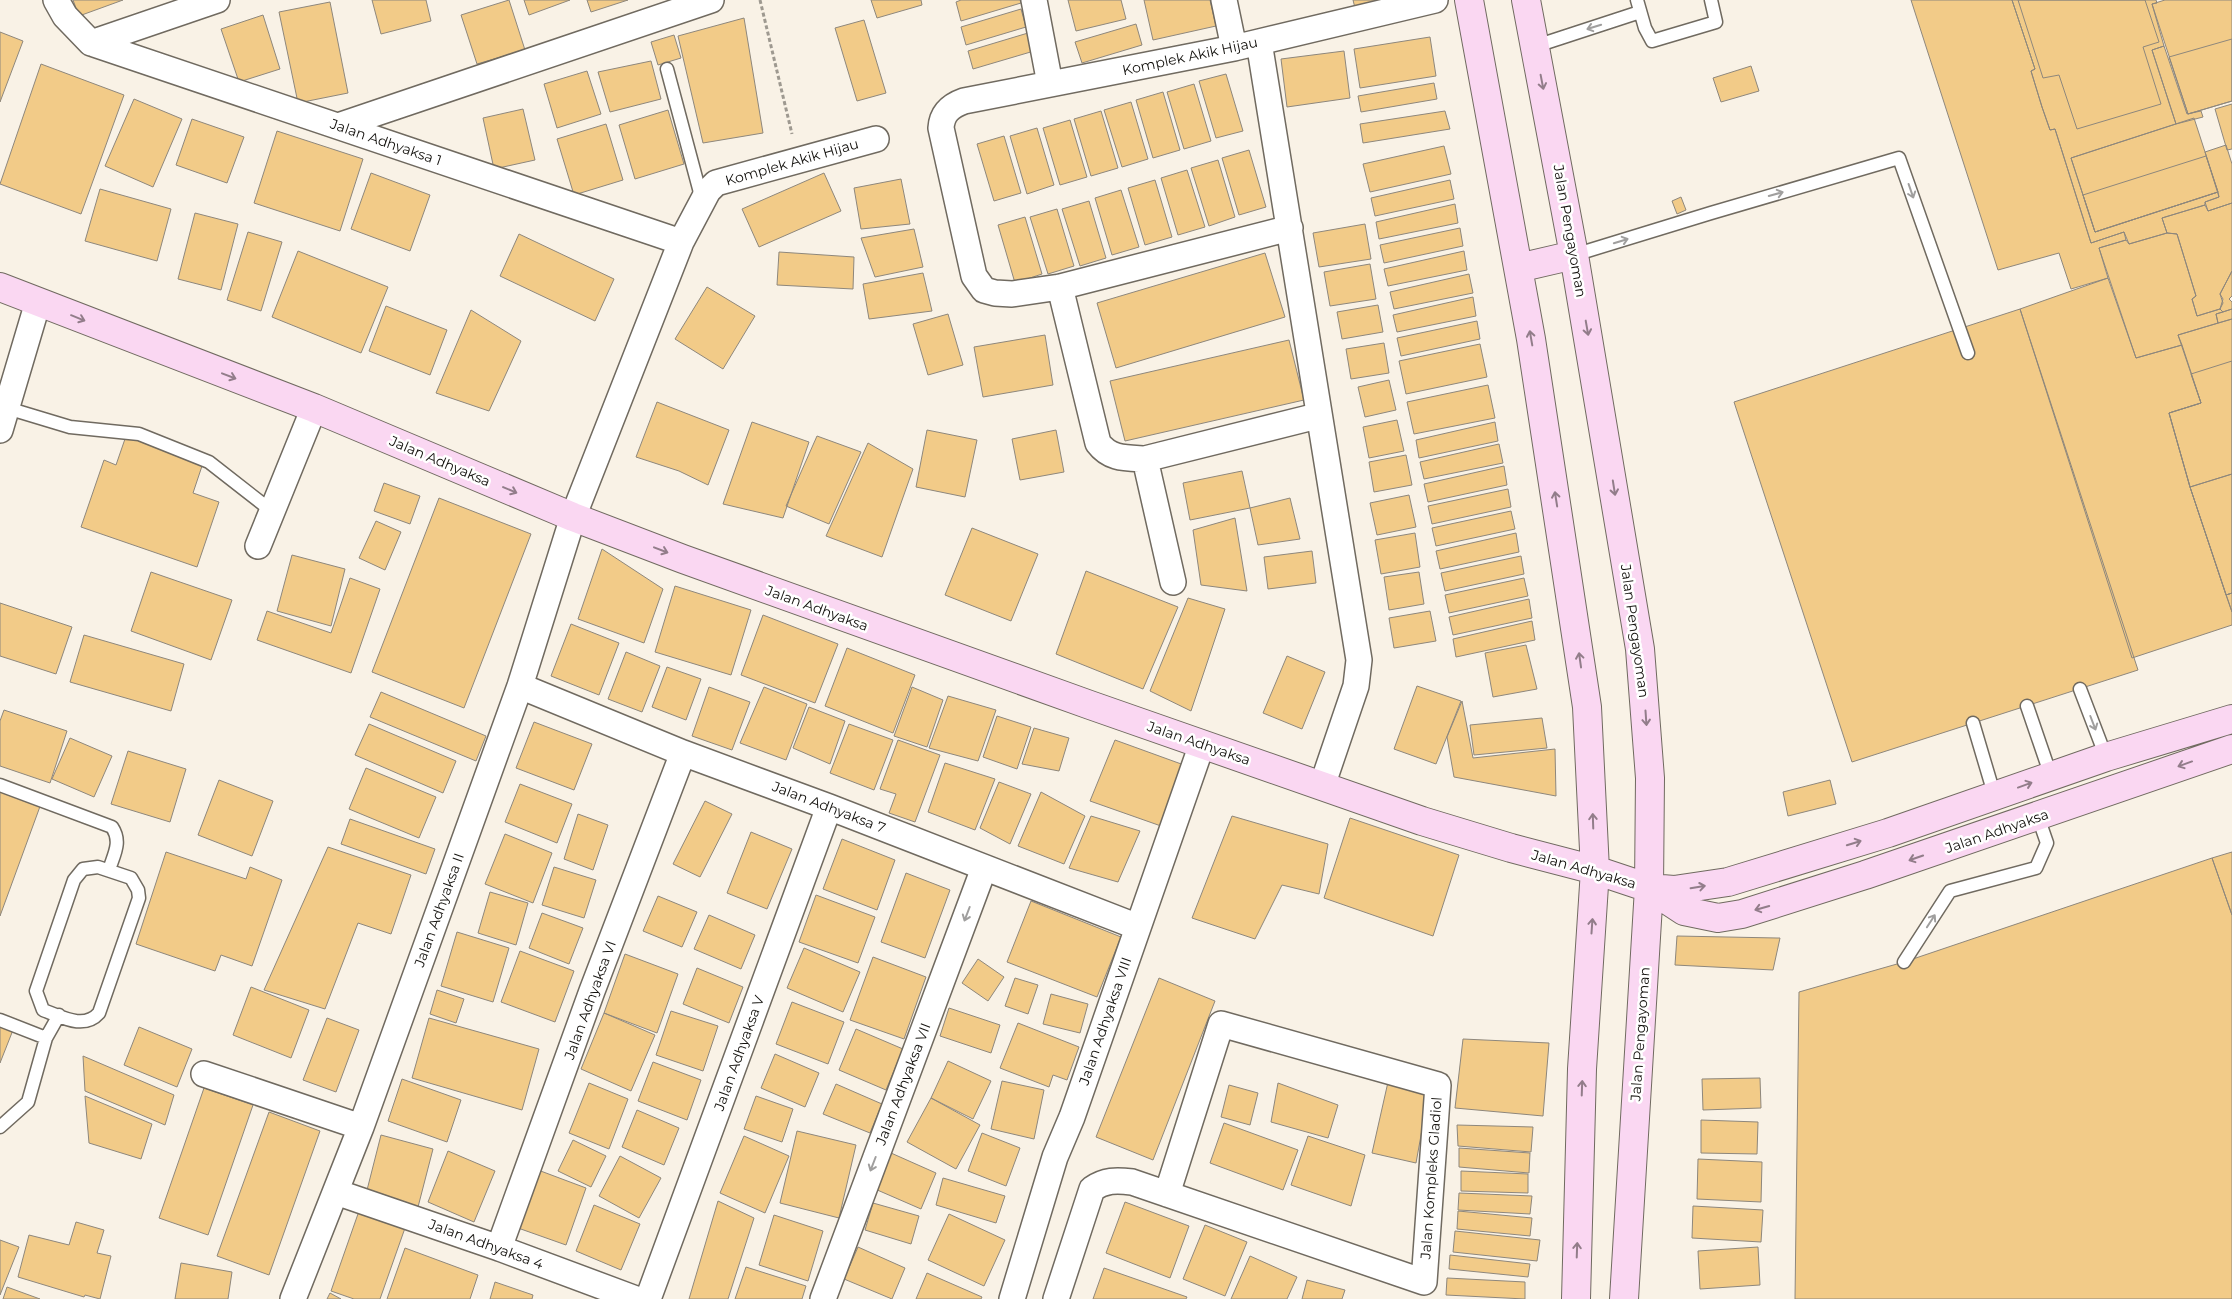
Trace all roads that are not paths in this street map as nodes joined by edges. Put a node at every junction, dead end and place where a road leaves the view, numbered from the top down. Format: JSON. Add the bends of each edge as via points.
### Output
{"nodes":[{"id":1,"x":56,"y":0,"type":"edge"},
{"id":2,"x":218,"y":0,"type":"edge"},
{"id":3,"x":712,"y":0,"type":"edge"},
{"id":4,"x":1034,"y":0,"type":"edge"},
{"id":5,"x":1224,"y":0,"type":"edge"},
{"id":6,"x":1435,"y":0,"type":"edge"},
{"id":7,"x":1470,"y":0,"type":"edge"},
{"id":8,"x":1526,"y":0,"type":"edge"},
{"id":9,"x":1711,"y":0,"type":"edge"},
{"id":10,"x":1639,"y":6,"type":"edge"},
{"id":11,"x":1258,"y":42,"type":"junction"},
{"id":12,"x":91,"y":43,"type":"junction"},
{"id":13,"x":1536,"y":46,"type":"junction"},
{"id":14,"x":1234,"y":48,"type":"junction"},
{"id":15,"x":667,"y":69,"type":"dead end"},
{"id":16,"x":1050,"y":84,"type":"junction"},
{"id":17,"x":338,"y":126,"type":"junction"},
{"id":18,"x":876,"y":138,"type":"dead end"},
{"id":19,"x":702,"y":202,"type":"junction"},
{"id":20,"x":1290,"y":228,"type":"junction"},
{"id":21,"x":681,"y":242,"type":"junction"},
{"id":22,"x":1574,"y":255,"type":"junction"},
{"id":23,"x":1518,"y":268,"type":"junction"},
{"id":24,"x":0,"y":287,"type":"edge"},
{"id":25,"x":1060,"y":287,"type":"junction"},
{"id":26,"x":38,"y":302,"type":"junction"},
{"id":27,"x":1968,"y":353,"type":"dead end"},
{"id":28,"x":314,"y":408,"type":"junction"},
{"id":29,"x":2,"y":414,"type":"edge"},
{"id":30,"x":1318,"y":416,"type":"junction"},
{"id":31,"x":1145,"y":459,"type":"junction"},
{"id":32,"x":273,"y":512,"type":"junction"},
{"id":33,"x":573,"y":516,"type":"junction"},
{"id":34,"x":258,"y":546,"type":"dead end"},
{"id":35,"x":1174,"y":582,"type":"dead end"},
{"id":36,"x":520,"y":686,"type":"junction"},
{"id":37,"x":2080,"y":689,"type":"dead end"},
{"id":38,"x":2026,"y":706,"type":"dead end"},
{"id":39,"x":2232,"y":719,"type":"edge"},
{"id":40,"x":1973,"y":723,"type":"dead end"},
{"id":41,"x":1202,"y":744,"type":"junction"},
{"id":42,"x":2232,"y":749,"type":"edge"},
{"id":43,"x":683,"y":753,"type":"junction"},
{"id":44,"x":2106,"y":757,"type":"junction"},
{"id":45,"x":2051,"y":776,"type":"junction"},
{"id":46,"x":0,"y":785,"type":"edge"},
{"id":47,"x":1322,"y":786,"type":"junction"},
{"id":48,"x":1995,"y":797,"type":"junction"},
{"id":49,"x":829,"y":807,"type":"junction"},
{"id":50,"x":2038,"y":817,"type":"junction"},
{"id":51,"x":984,"y":868,"type":"junction"},
{"id":52,"x":109,"y":870,"type":"junction"},
{"id":53,"x":1595,"y":870,"type":"junction"},
{"id":54,"x":1649,"y":888,"type":"junction"},
{"id":55,"x":1138,"y":926,"type":"junction"},
{"id":56,"x":1904,"y":962,"type":"dead end"},
{"id":57,"x":59,"y":1016,"type":"junction"},
{"id":58,"x":0,"y":1020,"type":"edge"},
{"id":59,"x":46,"y":1038,"type":"junction"},
{"id":60,"x":204,"y":1074,"type":"dead end"},
{"id":61,"x":0,"y":1127,"type":"edge"},
{"id":62,"x":361,"y":1127,"type":"junction"},
{"id":63,"x":336,"y":1192,"type":"junction"},
{"id":64,"x":1167,"y":1194,"type":"junction"},
{"id":65,"x":499,"y":1248,"type":"junction"},
{"id":66,"x":293,"y":1299,"type":"edge"},
{"id":67,"x":636,"y":1299,"type":"edge"},
{"id":68,"x":648,"y":1299,"type":"edge"},
{"id":69,"x":823,"y":1299,"type":"edge"},
{"id":70,"x":1012,"y":1299,"type":"edge"},
{"id":71,"x":1056,"y":1299,"type":"edge"},
{"id":72,"x":1576,"y":1299,"type":"edge"},
{"id":73,"x":1624,"y":1299,"type":"edge"}],
"edges":[{"from":1,"to":12,"type":"street","via":[[65,16]]},
{"from":2,"to":12,"type":"street"},
{"from":3,"to":17,"type":"street"},
{"from":4,"to":16,"type":"street"},
{"from":5,"to":14,"type":"street"},
{"from":6,"to":11,"type":"street","name":"Komplek Akik Hijau"},
{"from":7,"to":23,"type":"street"},
{"from":8,"to":13,"type":"street","name":"Jalan Pengayoman"},
{"from":9,"to":10,"type":"lane","via":[[1716,22],[1652,41]]},
{"from":10,"to":13,"type":"lane","one_way":true},
{"from":11,"to":14,"type":"street","name":"Komplek Akik Hijau"},
{"from":11,"to":20,"type":"street"},
{"from":12,"to":17,"type":"street","name":"Jalan Adhyaksa 1"},
{"from":13,"to":22,"type":"street","name":"Jalan Pengayoman","one_way":true},
{"from":14,"to":16,"type":"street","name":"Komplek Akik Hijau"},
{"from":15,"to":19,"type":"lane"},
{"from":16,"to":25,"type":"street","name":"Komplek Akik Hijau","via":[[964,101],[946,110],[941,128],[974,276],[984,290],[1012,294]]},
{"from":17,"to":21,"type":"street","name":"Jalan Adhyaksa 1"},
{"from":18,"to":19,"type":"street","name":"Komplek Akik Hijau","via":[[724,179],[708,191]]},
{"from":19,"to":21,"type":"street","name":"Komplek Akik Hijau"},
{"from":20,"to":25,"type":"street"},
{"from":20,"to":30,"type":"street"},
{"from":21,"to":33,"type":"street","name":"Komplek Akik Hijau"},
{"from":22,"to":23,"type":"street"},
{"from":22,"to":27,"type":"lane","one_way":true,"via":[[1899,158]]},
{"from":22,"to":54,"type":"street","name":"Jalan Pengayoman","one_way":true,"via":[[1640,649],[1650,778]]},
{"from":53,"to":23,"type":"street","one_way":true,"via":[[1587,708]]},
{"from":24,"to":26,"type":"street","name":"Jalan Adhyaksa"},
{"from":25,"to":31,"type":"street","via":[[1098,443],[1105,452],[1116,457]]},
{"from":26,"to":28,"type":"street","name":"Jalan Adhyaksa","one_way":true},
{"from":26,"to":29,"type":"street"},
{"from":28,"to":32,"type":"street"},
{"from":28,"to":33,"type":"street","name":"Jalan Adhyaksa","one_way":true},
{"from":29,"to":32,"type":"lane","via":[[70,427],[139,434],[209,462]]},
{"from":30,"to":31,"type":"street"},
{"from":30,"to":47,"type":"street","via":[[1358,660],[1356,686]]},
{"from":31,"to":35,"type":"street"},
{"from":32,"to":34,"type":"street"},
{"from":33,"to":36,"type":"street","name":"Jalan Adhyaksa II"},
{"from":33,"to":41,"type":"street","name":"Jalan Adhyaksa","one_way":true,"via":[[919,645]]},
{"from":36,"to":43,"type":"street","name":"Jalan Adhyaksa 7"},
{"from":36,"to":62,"type":"street","name":"Jalan Adhyaksa II"},
{"from":37,"to":44,"type":"lane","one_way":true},
{"from":38,"to":45,"type":"lane"},
{"from":39,"to":44,"type":"street","name":"Jalan Adhyaksa"},
{"from":40,"to":48,"type":"lane"},
{"from":41,"to":47,"type":"street","name":"Jalan Adhyaksa"},
{"from":41,"to":55,"type":"street","name":"Jalan Adhyaksa VIII"},
{"from":42,"to":50,"type":"street","name":"Jalan Adhyaksa","one_way":true},
{"from":43,"to":49,"type":"street","name":"Jalan Adhyaksa 7"},
{"from":43,"to":65,"type":"street","name":"Jalan Adhyaksa VI"},
{"from":44,"to":45,"type":"street","name":"Jalan Adhyaksa"},
{"from":48,"to":45,"type":"street","name":"Jalan Adhyaksa","one_way":true},
{"from":46,"to":52,"type":"lane","via":[[112,827],[118,844]]},
{"from":47,"to":53,"type":"street","name":"Jalan Adhyaksa","via":[[1511,848]]},
{"from":54,"to":48,"type":"street","name":"Jalan Adhyaksa","one_way":true,"via":[[1674,890],[1728,882]]},
{"from":49,"to":51,"type":"street","name":"Jalan Adhyaksa 7"},
{"from":49,"to":68,"type":"street","name":"Jalan Adhyaksa V"},
{"from":50,"to":54,"type":"street","name":"Jalan Adhyaksa","one_way":true,"via":[[1742,914],[1718,918],[1684,911]]},
{"from":56,"to":50,"type":"lane","one_way":true,"via":[[1950,891],[2036,868],[2048,843]]},
{"from":51,"to":55,"type":"street","name":"Jalan Adhyaksa 7"},
{"from":51,"to":69,"type":"street","name":"Jalan Adhyaksa VII","one_way":true},
{"from":52,"to":57,"type":"lane","via":[[98,866],[83,869],[74,880],[36,991],[43,1010]]},
{"from":52,"to":57,"type":"lane","via":[[132,878],[138,898],[99,1013],[84,1023]]},
{"from":53,"to":54,"type":"street","name":"Jalan Adhyaksa"},
{"from":72,"to":53,"type":"street","one_way":true,"via":[[1582,1069]]},
{"from":54,"to":73,"type":"street","name":"Jalan Pengayoman"},
{"from":55,"to":70,"type":"street","name":"Jalan Adhyaksa VIII","via":[[1055,1157]]},
{"from":57,"to":59,"type":"lane"},
{"from":58,"to":59,"type":"lane"},
{"from":59,"to":61,"type":"lane","via":[[28,1102]]},
{"from":60,"to":62,"type":"street"},
{"from":62,"to":63,"type":"street","name":"Jalan Adhyaksa II"},
{"from":63,"to":65,"type":"street","name":"Jalan Adhyaksa 4"},
{"from":63,"to":66,"type":"street","name":"Jalan Adhyaksa II"},
{"from":64,"to":64,"type":"street","name":"Jalan Kompleks Gladiol","via":[[1424,1282],[1438,1085],[1221,1024]]},
{"from":64,"to":71,"type":"street","name":"Jalan Kompleks Gladiol","via":[[1116,1180],[1102,1182],[1092,1190]]},
{"from":65,"to":67,"type":"street","name":"Jalan Adhyaksa 4"}]}
